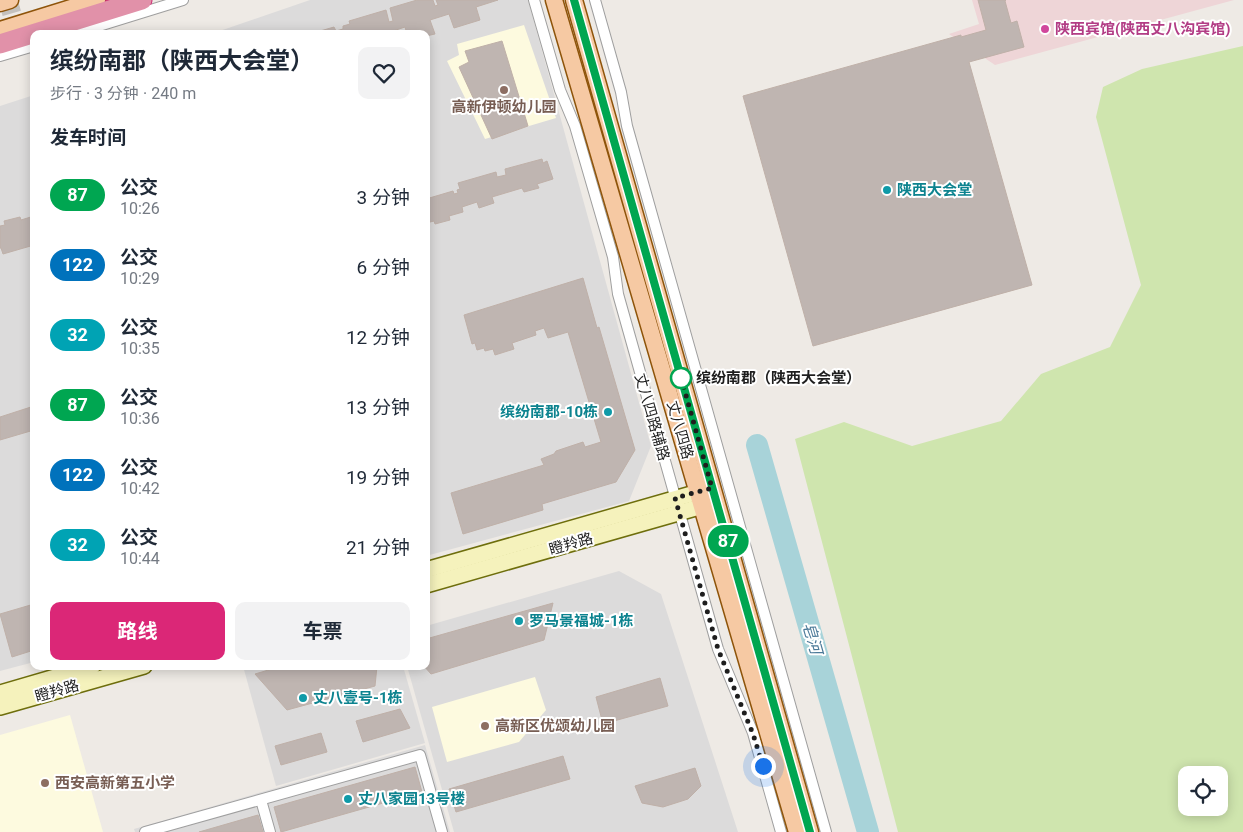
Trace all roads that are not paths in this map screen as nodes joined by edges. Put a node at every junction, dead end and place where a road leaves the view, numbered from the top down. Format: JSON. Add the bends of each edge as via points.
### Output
{"nodes":[{"id":1,"x":10,"y":0,"type":"edge"},
{"id":2,"x":97,"y":0,"type":"edge"},
{"id":3,"x":142,"y":0,"type":"edge"},
{"id":4,"x":183,"y":0,"type":"edge"},
{"id":5,"x":534,"y":0,"type":"edge"},
{"id":6,"x":554,"y":0,"type":"edge"},
{"id":7,"x":574,"y":0,"type":"edge"},
{"id":8,"x":595,"y":0,"type":"edge"},
{"id":9,"x":0,"y":3,"type":"edge"},
{"id":10,"x":0,"y":30,"type":"edge"},
{"id":11,"x":45,"y":30,"type":"edge"},
{"id":12,"x":86,"y":30,"type":"edge"},
{"id":13,"x":30,"y":35,"type":"edge"},
{"id":14,"x":0,"y":44,"type":"edge"},
{"id":15,"x":30,"y":47,"type":"edge"},
{"id":16,"x":0,"y":56,"type":"edge"},
{"id":17,"x":707,"y":497,"type":"junction"},
{"id":18,"x":677,"y":506,"type":"junction"},
{"id":19,"x":430,"y":569,"type":"edge"},
{"id":20,"x":430,"y":584,"type":"edge"},
{"id":21,"x":79,"y":670,"type":"edge"},
{"id":22,"x":130,"y":670,"type":"edge"},
{"id":23,"x":0,"y":693,"type":"edge"},
{"id":24,"x":0,"y":707,"type":"edge"},
{"id":25,"x":261,"y":800,"type":"junction"},
{"id":26,"x":145,"y":832,"type":"edge"},
{"id":27,"x":270,"y":832,"type":"edge"},
{"id":28,"x":442,"y":832,"type":"edge"},
{"id":29,"x":781,"y":832,"type":"edge"},
{"id":30,"x":797,"y":832,"type":"edge"},
{"id":31,"x":810,"y":832,"type":"edge"},
{"id":32,"x":826,"y":832,"type":"edge"}],
"edges":[{"from":1,"to":9,"type":"main road"},
{"from":2,"to":10,"type":"main road"},
{"from":3,"to":11,"type":"highway"},
{"from":4,"to":12,"type":"street"},
{"from":5,"to":18,"type":"street","name":"丈八四路辅路","via":[[611,248],[618,294]]},
{"from":6,"to":17,"type":"main road","name":"丈八四路"},
{"from":7,"to":17,"type":"main road","name":"丈八四路"},
{"from":8,"to":32,"type":"street","via":[[621,92],[627,126]]},
{"from":13,"to":14,"type":"highway"},
{"from":15,"to":16,"type":"street"},
{"from":17,"to":18,"type":"street","name":"瞪羚路"},
{"from":17,"to":30,"type":"main road","name":"丈八四路"},
{"from":17,"to":31,"type":"main road","name":"丈八四路"},
{"from":18,"to":19,"type":"street","name":"瞪羚路"},
{"from":18,"to":20,"type":"street","name":"瞪羚路"},
{"from":18,"to":29,"type":"street","name":"丈八四路辅路","via":[[718,649],[753,734]]},
{"from":21,"to":23,"type":"street","name":"瞪羚路"},
{"from":22,"to":24,"type":"street","name":"瞪羚路"},
{"from":25,"to":26,"type":"street"},
{"from":25,"to":27,"type":"street"},
{"from":25,"to":28,"type":"street","via":[[420,755]]}]}
